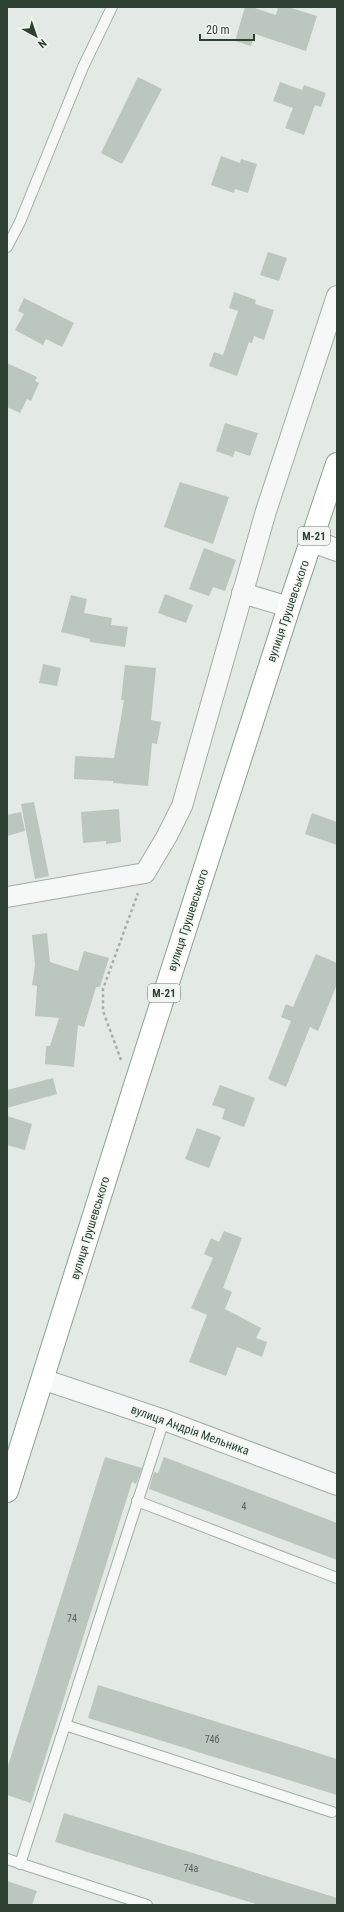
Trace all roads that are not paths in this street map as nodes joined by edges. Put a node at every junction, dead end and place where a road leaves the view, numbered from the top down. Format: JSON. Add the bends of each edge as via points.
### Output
{"nodes":[{"id":1,"x":112,"y":7,"type":"edge"},
{"id":2,"x":7,"y":248,"type":"edge"},
{"id":3,"x":337,"y":296,"type":"edge"},
{"id":4,"x":337,"y":464,"type":"edge"},
{"id":5,"x":312,"y":541,"type":"junction"},
{"id":6,"x":337,"y":550,"type":"edge"},
{"id":7,"x":242,"y":593,"type":"junction"},
{"id":8,"x":289,"y":607,"type":"junction"},
{"id":9,"x":7,"y":897,"type":"edge"},
{"id":10,"x":42,"y":1378,"type":"junction"},
{"id":11,"x":164,"y":1420,"type":"junction"},
{"id":12,"x":337,"y":1485,"type":"edge"},
{"id":13,"x":7,"y":1491,"type":"edge"},
{"id":14,"x":137,"y":1501,"type":"junction"},
{"id":15,"x":337,"y":1578,"type":"edge"},
{"id":16,"x":65,"y":1725,"type":"junction"},
{"id":17,"x":332,"y":1812,"type":"dead end"},
{"id":18,"x":7,"y":1859,"type":"edge"},
{"id":19,"x":20,"y":1864,"type":"junction"},
{"id":20,"x":147,"y":1905,"type":"edge"}],
"edges":[{"from":1,"to":2,"type":"lane","via":[[83,67]]},
{"from":3,"to":7,"type":"street","via":[[266,511]]},
{"from":4,"to":5,"type":"highway","name":"вулиця Грушевського","number":"М-21"},
{"from":5,"to":6,"type":"street"},
{"from":5,"to":8,"type":"highway","name":"вулиця Грушевського","number":"М-21"},
{"from":7,"to":8,"type":"street"},
{"from":7,"to":9,"type":"street","via":[[182,806],[145,873]]},
{"from":8,"to":10,"type":"highway","name":"вулиця Грушевського","number":"М-21"},
{"from":10,"to":11,"type":"street","name":"вулиця Андрія Мельника"},
{"from":10,"to":13,"type":"highway","name":"вулиця Грушевського","number":"М-21"},
{"from":11,"to":12,"type":"street","name":"вулиця Андрія Мельника"},
{"from":11,"to":14,"type":"lane"},
{"from":14,"to":15,"type":"lane"},
{"from":14,"to":16,"type":"lane"},
{"from":16,"to":17,"type":"lane"},
{"from":16,"to":19,"type":"lane"},
{"from":18,"to":19,"type":"lane"},
{"from":19,"to":20,"type":"lane"}]}
